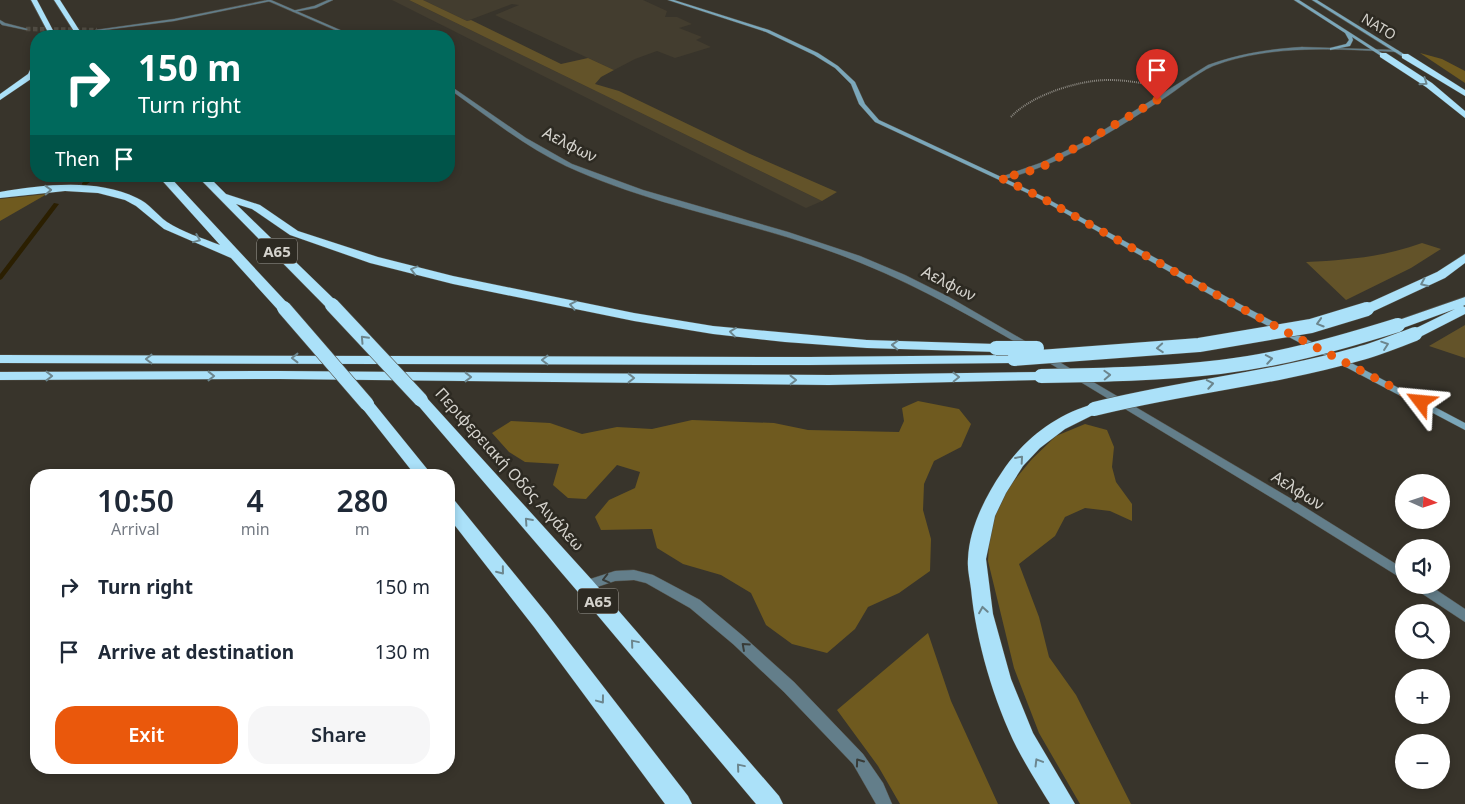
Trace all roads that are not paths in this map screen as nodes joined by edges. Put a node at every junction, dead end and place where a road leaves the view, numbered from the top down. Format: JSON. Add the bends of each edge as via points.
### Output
{"nodes":[{"id":1,"x":34,"y":0,"type":"edge"},
{"id":2,"x":56,"y":0,"type":"edge"},
{"id":3,"x":269,"y":0,"type":"edge"},
{"id":4,"x":331,"y":0,"type":"edge"},
{"id":5,"x":670,"y":0,"type":"edge"},
{"id":6,"x":1296,"y":0,"type":"edge"},
{"id":7,"x":1314,"y":0,"type":"edge"},
{"id":8,"x":294,"y":11,"type":"junction"},
{"id":9,"x":0,"y":21,"type":"edge"},
{"id":10,"x":26,"y":29,"type":"tunnel mouth"},
{"id":11,"x":50,"y":30,"type":"edge"},
{"id":12,"x":76,"y":30,"type":"edge"},
{"id":13,"x":97,"y":30,"type":"tunnel mouth"},
{"id":14,"x":338,"y":30,"type":"edge"},
{"id":15,"x":1347,"y":32,"type":"junction"},
{"id":16,"x":1332,"y":48,"type":"junction"},
{"id":17,"x":1314,"y":50,"type":"junction"},
{"id":18,"x":1375,"y":50,"type":"junction"},
{"id":19,"x":1397,"y":51,"type":"junction"},
{"id":20,"x":1383,"y":55,"type":"junction"},
{"id":21,"x":1405,"y":56,"type":"junction"},
{"id":22,"x":30,"y":76,"type":"edge"},
{"id":23,"x":455,"y":91,"type":"edge"},
{"id":24,"x":1465,"y":94,"type":"edge"},
{"id":25,"x":0,"y":98,"type":"edge"},
{"id":26,"x":1465,"y":115,"type":"edge"},
{"id":27,"x":1001,"y":178,"type":"junction"},
{"id":28,"x":169,"y":182,"type":"edge"},
{"id":29,"x":208,"y":182,"type":"edge"},
{"id":30,"x":0,"y":195,"type":"edge"},
{"id":31,"x":222,"y":196,"type":"junction"},
{"id":32,"x":236,"y":255,"type":"junction"},
{"id":33,"x":1465,"y":258,"type":"edge"},
{"id":34,"x":1465,"y":301,"type":"edge"},
{"id":35,"x":1465,"y":309,"type":"edge"},
{"id":36,"x":1131,"y":350,"type":"junction"},
{"id":37,"x":0,"y":359,"type":"edge"},
{"id":38,"x":0,"y":376,"type":"edge"},
{"id":39,"x":1465,"y":427,"type":"edge"},
{"id":40,"x":419,"y":469,"type":"edge"},
{"id":41,"x":455,"y":514,"type":"edge"},
{"id":42,"x":1395,"y":570,"type":"edge"},
{"id":43,"x":585,"y":586,"type":"junction"},
{"id":44,"x":1432,"y":594,"type":"edge"},
{"id":45,"x":1465,"y":616,"type":"edge"},
{"id":46,"x":680,"y":804,"type":"edge"},
{"id":47,"x":771,"y":804,"type":"edge"},
{"id":48,"x":884,"y":804,"type":"edge"},
{"id":49,"x":1063,"y":804,"type":"edge"}],
"edges":[{"from":1,"to":11,"type":"highway"},
{"from":2,"to":12,"type":"highway"},
{"from":3,"to":8,"type":"street"},
{"from":3,"to":13,"type":"street","via":[[174,20]]},
{"from":4,"to":8,"type":"street"},
{"from":5,"to":27,"type":"main road","via":[[774,34],[808,50],[833,65],[854,84],[862,104],[877,121]]},
{"from":6,"to":15,"type":"main road","name":"ΝΑΤΟ"},
{"from":7,"to":19,"type":"main road","name":"ΝΑΤΟ"},
{"from":8,"to":14,"type":"street"},
{"from":9,"to":10,"type":"street"},
{"from":15,"to":16,"type":"main road","via":[[1351,40],[1348,45]]},
{"from":15,"to":18,"type":"main road","name":"ΝΑΤΟ"},
{"from":16,"to":17,"type":"street"},
{"from":16,"to":18,"type":"street"},
{"from":17,"to":20,"type":"street"},
{"from":17,"to":27,"type":"street","via":[[1258,53],[1223,61],[1193,75],[1044,166]]},
{"from":18,"to":19,"type":"street"},
{"from":18,"to":20,"type":"main road","name":"ΝΑΤΟ"},
{"from":19,"to":21,"type":"main road","name":"ΝΑΤΟ"},
{"from":20,"to":21,"type":"street"},
{"from":20,"to":26,"type":"highway","one_way":true,"via":[[1429,85]]},
{"from":21,"to":24,"type":"highway"},
{"from":22,"to":25,"type":"highway"},
{"from":23,"to":42,"type":"street","name":"Αελφων","via":[[568,164],[628,187],[858,258],[919,285],[981,318]]},
{"from":27,"to":39,"type":"main road"},
{"from":28,"to":32,"type":"highway","number":"Α65"},
{"from":29,"to":31,"type":"highway","name":"Περιφερειακή Οδός Αιγάλεω","number":"Α65"},
{"from":30,"to":32,"type":"highway","one_way":true,"via":[[49,189],[108,192],[143,204],[166,226]]},
{"from":36,"to":31,"type":"highway","one_way":true,"bridge":true,"via":[[867,344],[713,330],[453,280],[374,260],[294,233],[256,207]]},
{"from":43,"to":31,"type":"highway","name":"Περιφερειακή Οδός Αιγάλεω","number":"Α65","one_way":true,"bridge":true,"via":[[421,400],[332,305]]},
{"from":32,"to":40,"type":"highway","number":"Α65","bridge":true,"via":[[367,404]]},
{"from":33,"to":36,"type":"highway","one_way":true,"bridge":true,"via":[[1441,275],[1366,309],[1310,326],[1199,345]]},
{"from":38,"to":34,"type":"highway","one_way":true,"bridge":true,"via":[[819,380],[1107,375],[1221,366],[1274,358],[1340,343]]},
{"from":49,"to":35,"type":"highway","one_way":true,"bridge":true,"via":[[1024,740],[1000,679],[983,614],[977,559],[986,516],[1017,462],[1034,444],[1060,425],[1094,409],[1162,392],[1358,354],[1415,334]]},
{"from":36,"to":37,"type":"highway","one_way":true,"bridge":true,"via":[[1014,359],[819,361]]},
{"from":41,"to":46,"type":"highway","one_way":true},
{"from":47,"to":43,"type":"highway","name":"Περιφερειακή Οδός Αιγάλεω","number":"Α65","one_way":true},
{"from":48,"to":43,"type":"street","one_way":true,"via":[[858,759],[760,660],[695,604],[649,579],[634,575],[615,576]]},
{"from":44,"to":45,"type":"street"}]}
